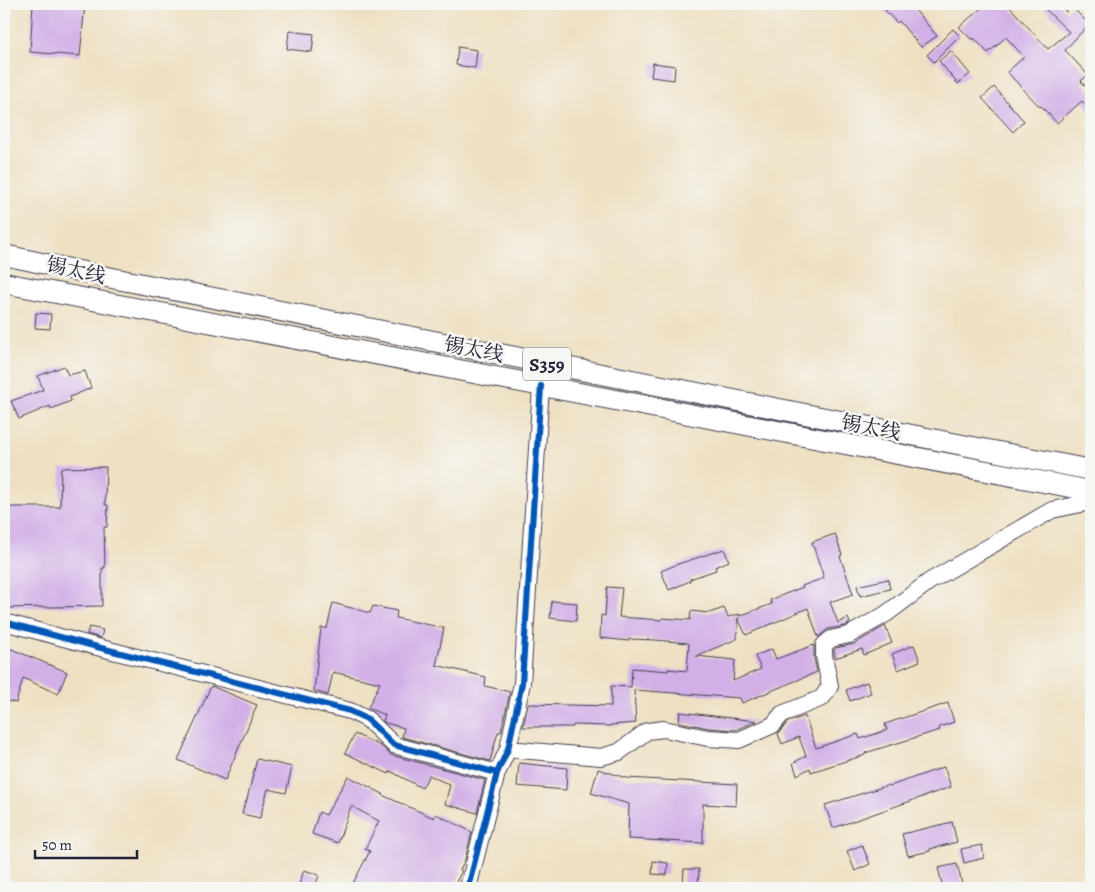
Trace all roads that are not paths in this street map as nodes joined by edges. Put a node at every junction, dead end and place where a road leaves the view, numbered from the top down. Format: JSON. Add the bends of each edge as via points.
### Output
{"nodes":[{"id":1,"x":4,"y":254,"type":"edge"},
{"id":2,"x":4,"y":283,"type":"edge"},
{"id":3,"x":541,"y":386,"type":"junction"},
{"id":4,"x":1091,"y":470,"type":"edge"},
{"id":5,"x":1091,"y":491,"type":"edge"},
{"id":6,"x":1091,"y":502,"type":"edge"},
{"id":7,"x":4,"y":622,"type":"edge"},
{"id":8,"x":508,"y":749,"type":"junction"},
{"id":9,"x":497,"y":773,"type":"junction"},
{"id":10,"x":468,"y":888,"type":"edge"}],
"edges":[{"from":1,"to":4,"type":"main road","name":"锡太线","number":"S359","via":[[126,281]]},
{"from":2,"to":3,"type":"main road","name":"锡太线","number":"S359"},
{"from":3,"to":5,"type":"main road","name":"锡太线","number":"S359"},
{"from":3,"to":8,"type":"street","via":[[522,683]]},
{"from":6,"to":8,"type":"street","via":[[1052,510],[930,581],[886,614],[850,635],[830,639],[824,645],[824,656],[830,686],[822,698],[782,714],[773,725],[739,740],[708,738],[664,729],[647,731],[619,752],[601,757]]},
{"from":7,"to":9,"type":"street","via":[[350,711],[367,719],[394,745]]},
{"from":8,"to":9,"type":"street"},
{"from":9,"to":10,"type":"street"}]}
